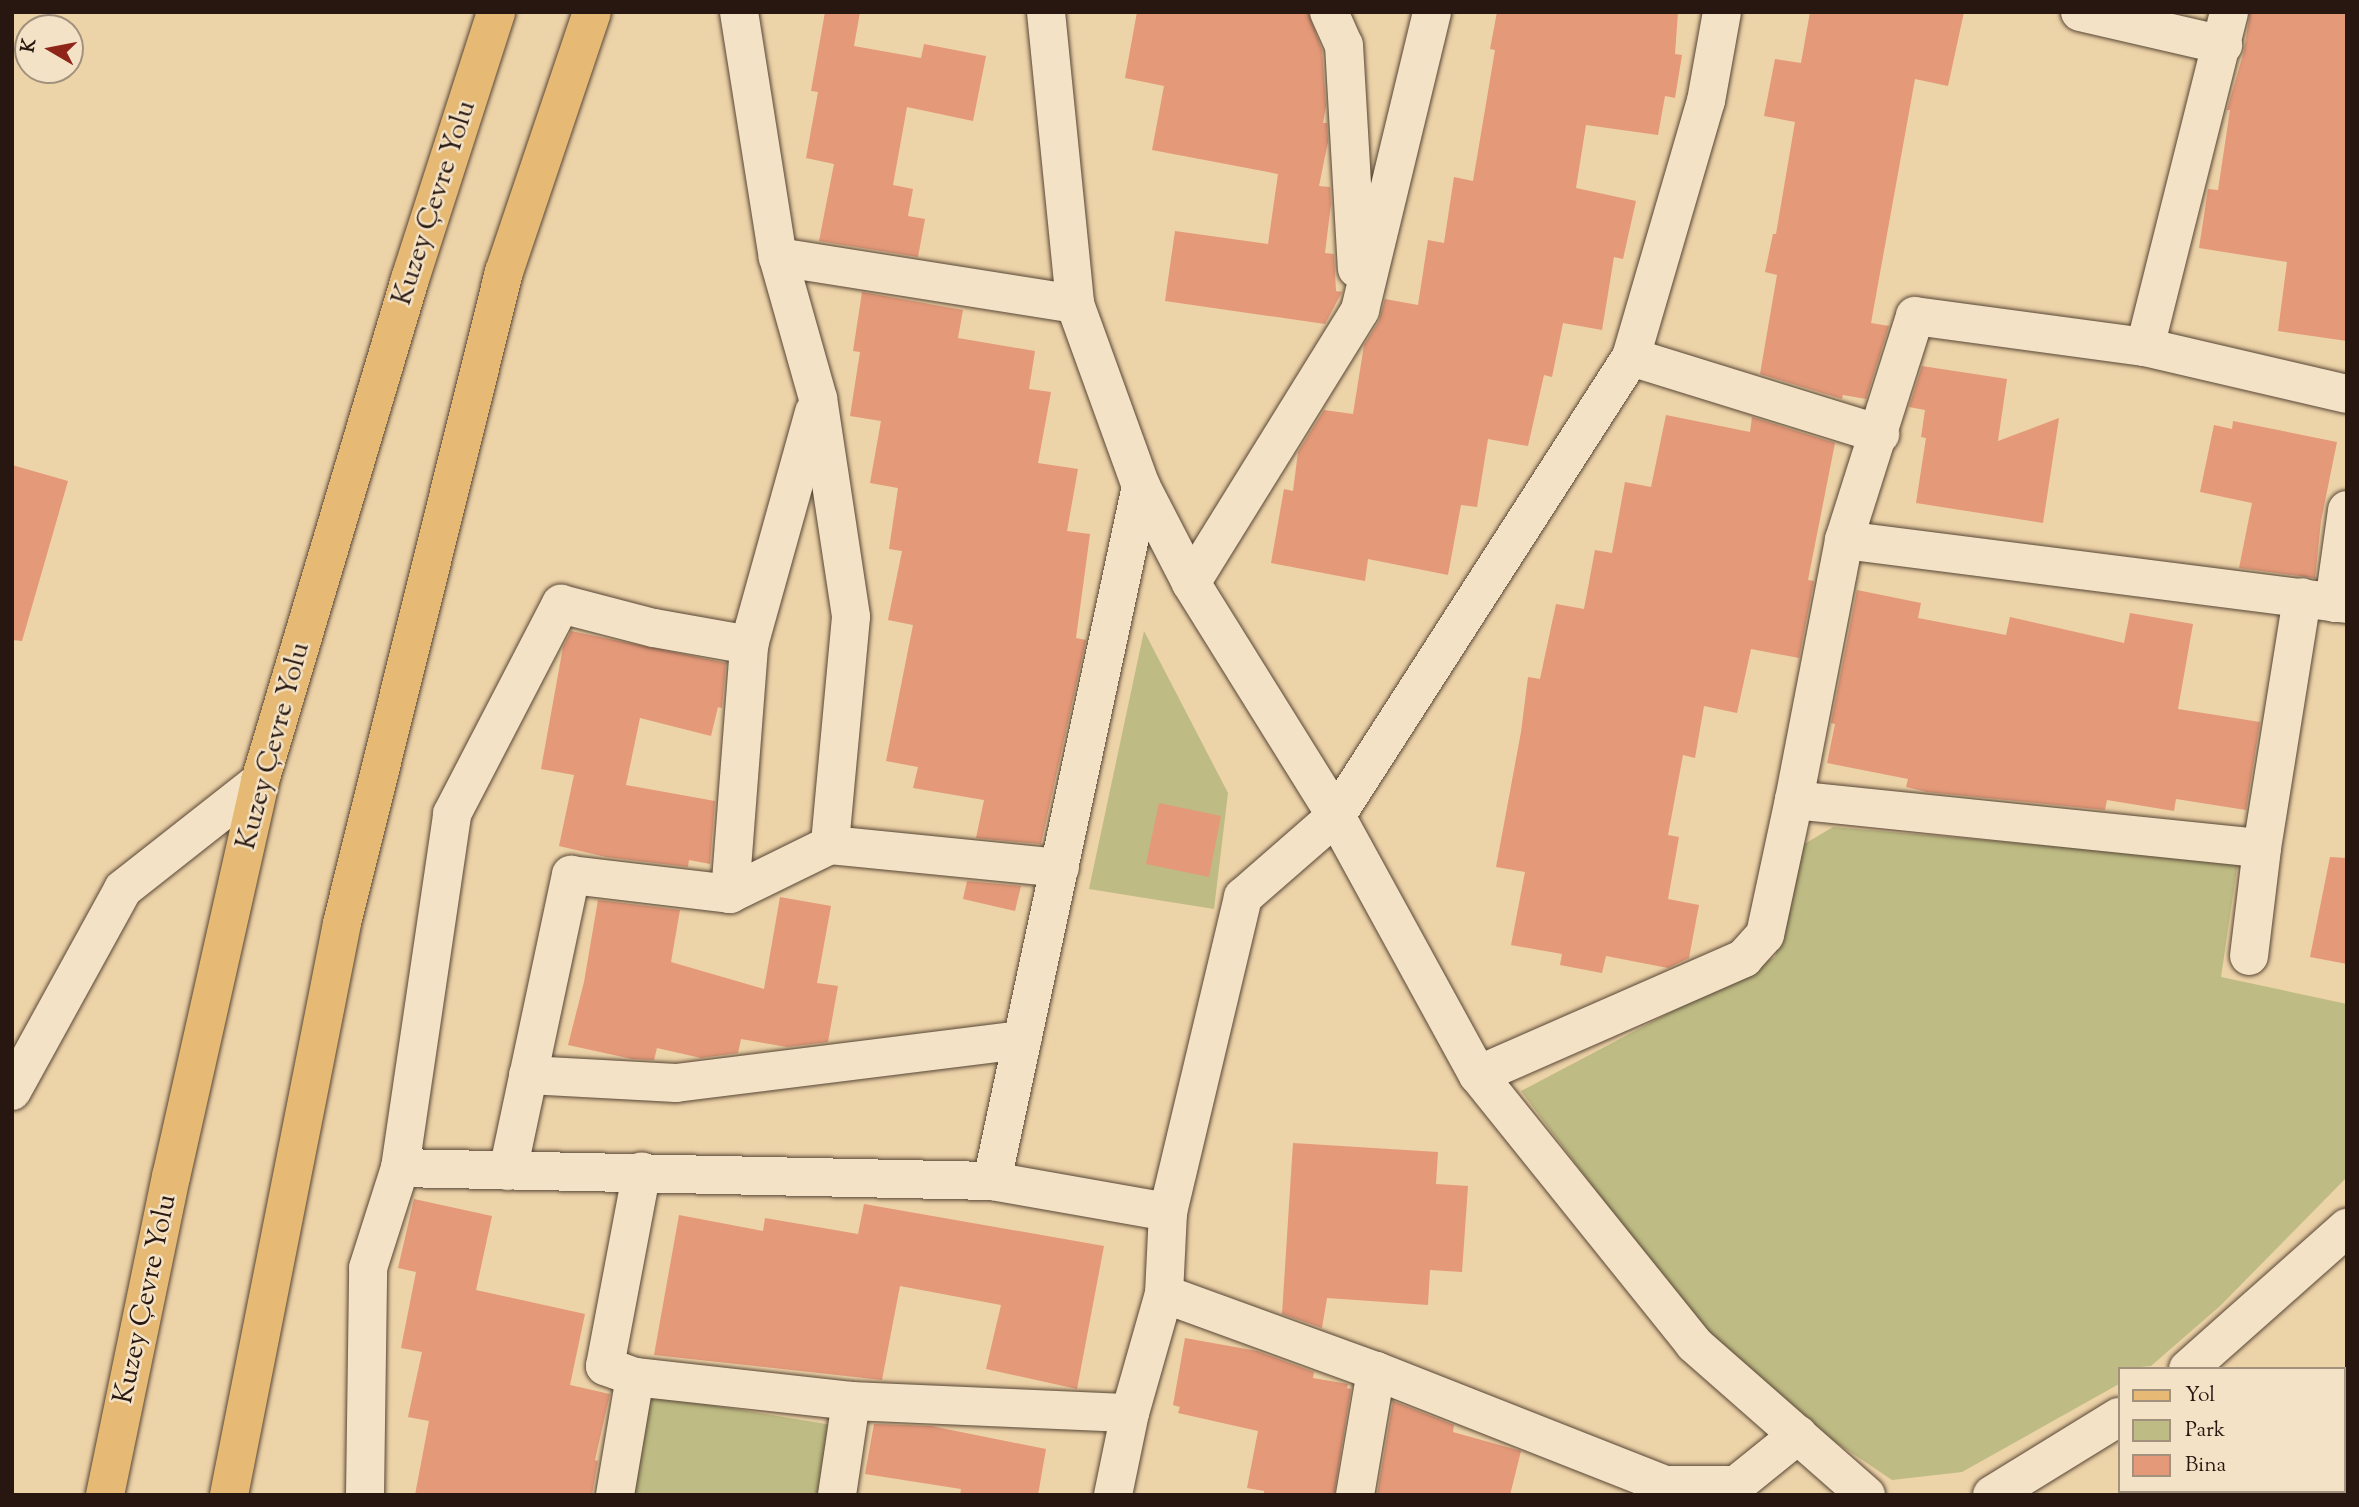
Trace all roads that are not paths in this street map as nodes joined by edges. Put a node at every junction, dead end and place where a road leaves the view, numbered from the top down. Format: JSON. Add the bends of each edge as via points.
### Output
{"nodes":[{"id":1,"x":496,"y":12,"type":"edge"},
{"id":2,"x":592,"y":12,"type":"edge"},
{"id":3,"x":739,"y":12,"type":"edge"},
{"id":4,"x":1046,"y":12,"type":"edge"},
{"id":5,"x":1329,"y":12,"type":"edge"},
{"id":6,"x":1432,"y":12,"type":"edge"},
{"id":7,"x":1722,"y":12,"type":"edge"},
{"id":8,"x":2080,"y":12,"type":"edge"},
{"id":9,"x":2226,"y":28,"type":"edge"},
{"id":10,"x":778,"y":257,"type":"junction"},
{"id":11,"x":1076,"y":304,"type":"junction"},
{"id":12,"x":1360,"y":310,"type":"junction"},
{"id":13,"x":2145,"y":347,"type":"junction"},
{"id":14,"x":1631,"y":357,"type":"junction"},
{"id":15,"x":2347,"y":394,"type":"edge"},
{"id":16,"x":818,"y":398,"type":"junction"},
{"id":17,"x":1880,"y":434,"type":"junction"},
{"id":18,"x":1141,"y":486,"type":"junction"},
{"id":19,"x":2347,"y":510,"type":"edge"},
{"id":20,"x":1844,"y":540,"type":"junction"},
{"id":21,"x":1191,"y":583,"type":"junction"},
{"id":22,"x":2328,"y":601,"type":"edge"},
{"id":23,"x":750,"y":645,"type":"junction"},
{"id":24,"x":260,"y":781,"type":"junction"},
{"id":25,"x":1794,"y":800,"type":"junction"},
{"id":26,"x":1336,"y":816,"type":"junction"},
{"id":27,"x":830,"y":845,"type":"junction"},
{"id":28,"x":2262,"y":848,"type":"junction"},
{"id":29,"x":1060,"y":868,"type":"junction"},
{"id":30,"x":730,"y":894,"type":"junction"},
{"id":31,"x":2249,"y":956,"type":"dead end"},
{"id":32,"x":1022,"y":1040,"type":"junction"},
{"id":33,"x":1478,"y":1075,"type":"junction"},
{"id":34,"x":528,"y":1076,"type":"junction"},
{"id":35,"x":12,"y":1091,"type":"edge"},
{"id":36,"x":400,"y":1168,"type":"junction"},
{"id":37,"x":508,"y":1171,"type":"junction"},
{"id":38,"x":642,"y":1171,"type":"junction"},
{"id":39,"x":992,"y":1181,"type":"junction"},
{"id":40,"x":1168,"y":1212,"type":"junction"},
{"id":41,"x":2347,"y":1228,"type":"edge"},
{"id":42,"x":1164,"y":1294,"type":"junction"},
{"id":43,"x":2190,"y":1367,"type":"edge"},
{"id":44,"x":1376,"y":1371,"type":"junction"},
{"id":45,"x":635,"y":1377,"type":"junction"},
{"id":46,"x":851,"y":1401,"type":"junction"},
{"id":47,"x":1130,"y":1413,"type":"junction"},
{"id":48,"x":2118,"y":1419,"type":"edge"},
{"id":49,"x":1798,"y":1435,"type":"junction"},
{"id":50,"x":105,"y":1495,"type":"edge"},
{"id":51,"x":229,"y":1495,"type":"edge"},
{"id":52,"x":365,"y":1495,"type":"edge"},
{"id":53,"x":615,"y":1495,"type":"edge"},
{"id":54,"x":837,"y":1495,"type":"edge"},
{"id":55,"x":1113,"y":1495,"type":"edge"},
{"id":56,"x":1356,"y":1495,"type":"edge"},
{"id":57,"x":1866,"y":1495,"type":"edge"},
{"id":58,"x":1992,"y":1495,"type":"edge"}],
"edges":[{"from":1,"to":24,"type":"main road","name":"Kuzey Çevre Yolu"},
{"from":2,"to":51,"type":"main road","via":[[504,272],[342,923]]},
{"from":3,"to":10,"type":"street"},
{"from":4,"to":11,"type":"street"},
{"from":5,"to":12,"type":"street","via":[[1344,45]]},
{"from":6,"to":12,"type":"street"},
{"from":7,"to":14,"type":"street","via":[[1706,101]]},
{"from":8,"to":9,"type":"street"},
{"from":9,"to":13,"type":"street"},
{"from":10,"to":11,"type":"street"},
{"from":10,"to":16,"type":"street"},
{"from":11,"to":18,"type":"street"},
{"from":12,"to":21,"type":"street"},
{"from":13,"to":15,"type":"street"},
{"from":13,"to":17,"type":"street","via":[[1915,316]]},
{"from":14,"to":17,"type":"street"},
{"from":14,"to":26,"type":"street"},
{"from":16,"to":23,"type":"street"},
{"from":16,"to":27,"type":"street","via":[[851,617]]},
{"from":17,"to":20,"type":"street"},
{"from":18,"to":21,"type":"street"},
{"from":18,"to":29,"type":"street"},
{"from":19,"to":22,"type":"street"},
{"from":20,"to":22,"type":"street"},
{"from":20,"to":25,"type":"street"},
{"from":21,"to":26,"type":"street"},
{"from":22,"to":28,"type":"street"},
{"from":23,"to":30,"type":"street"},
{"from":23,"to":36,"type":"street","via":[[653,628],[561,604],[452,814]]},
{"from":24,"to":35,"type":"street","via":[[123,889]]},
{"from":24,"to":50,"type":"main road","name":"Kuzey Çevre Yolu"},
{"from":25,"to":28,"type":"street"},
{"from":25,"to":33,"type":"street","via":[[1765,935],[1744,958]]},
{"from":26,"to":33,"type":"street"},
{"from":26,"to":40,"type":"street","via":[[1243,897]]},
{"from":27,"to":29,"type":"street"},
{"from":27,"to":30,"type":"street"},
{"from":28,"to":31,"type":"street"},
{"from":29,"to":32,"type":"street"},
{"from":30,"to":34,"type":"street","via":[[570,874]]},
{"from":32,"to":34,"type":"street","via":[[676,1083]]},
{"from":32,"to":39,"type":"street"},
{"from":33,"to":49,"type":"street","via":[[1694,1344]]},
{"from":34,"to":37,"type":"street"},
{"from":36,"to":37,"type":"street"},
{"from":36,"to":52,"type":"street","via":[[368,1268]]},
{"from":37,"to":38,"type":"street"},
{"from":38,"to":39,"type":"street"},
{"from":38,"to":45,"type":"street","via":[[605,1366]]},
{"from":39,"to":40,"type":"street"},
{"from":40,"to":42,"type":"street"},
{"from":41,"to":43,"type":"street"},
{"from":42,"to":44,"type":"street"},
{"from":42,"to":47,"type":"street"},
{"from":44,"to":49,"type":"street","via":[[1666,1485],[1736,1485]]},
{"from":44,"to":56,"type":"street"},
{"from":45,"to":46,"type":"street"},
{"from":45,"to":53,"type":"street"},
{"from":46,"to":47,"type":"street"},
{"from":46,"to":54,"type":"street"},
{"from":47,"to":55,"type":"street"},
{"from":48,"to":58,"type":"street"},
{"from":49,"to":57,"type":"street"}]}
